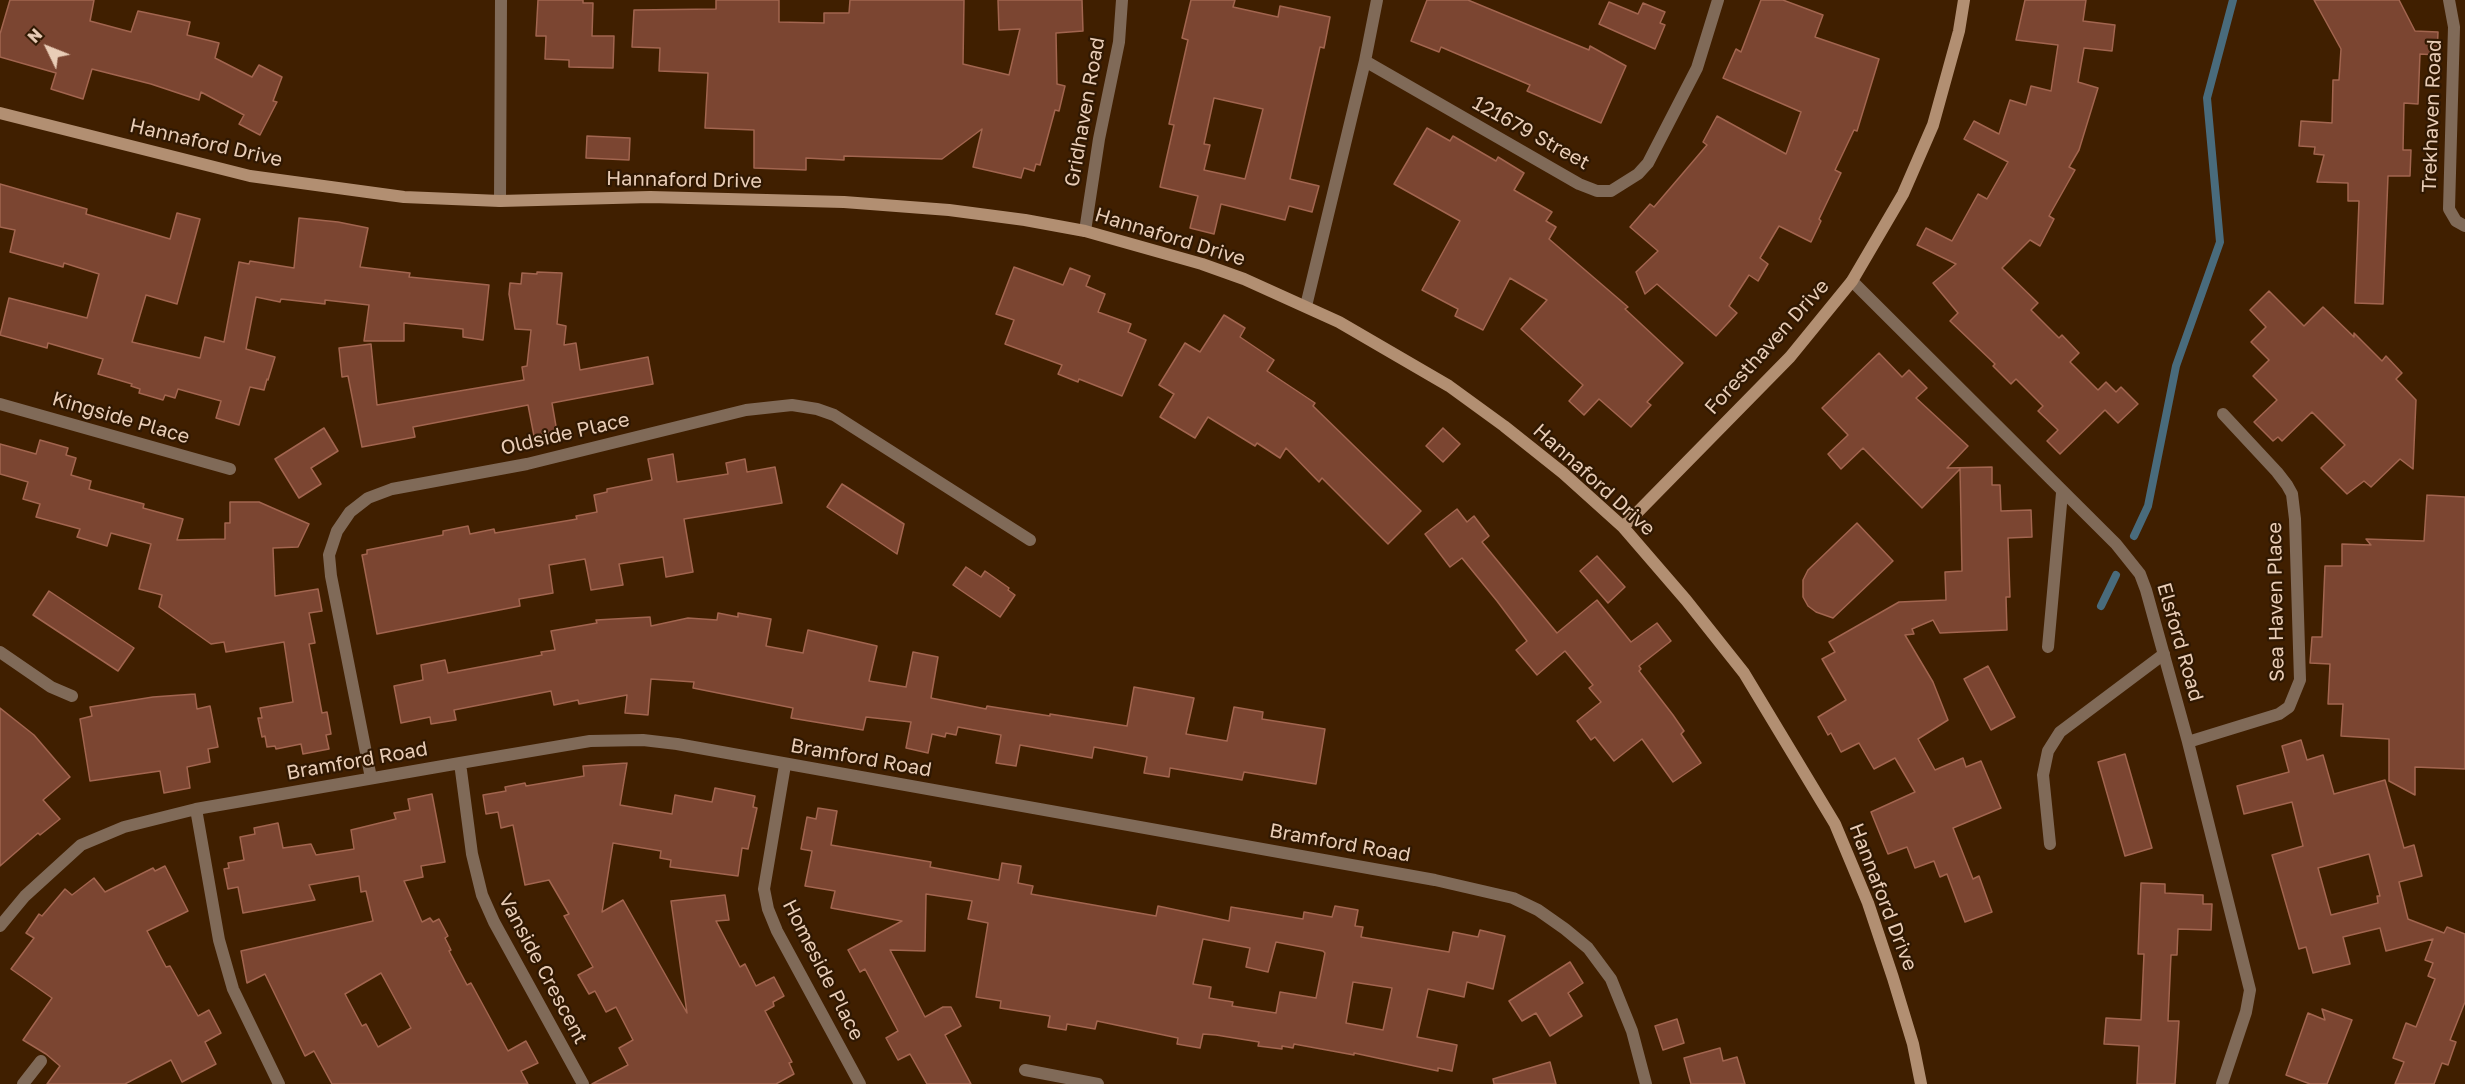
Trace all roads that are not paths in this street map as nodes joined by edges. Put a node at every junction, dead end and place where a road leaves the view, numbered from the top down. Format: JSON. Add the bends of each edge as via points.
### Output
{"nodes":[{"id":1,"x":501,"y":0,"type":"edge"},
{"id":2,"x":1122,"y":0,"type":"edge"},
{"id":3,"x":1377,"y":0,"type":"edge"},
{"id":4,"x":1718,"y":0,"type":"edge"},
{"id":5,"x":1964,"y":0,"type":"edge"},
{"id":6,"x":2449,"y":0,"type":"edge"},
{"id":7,"x":1365,"y":61,"type":"junction"},
{"id":8,"x":0,"y":113,"type":"edge"},
{"id":9,"x":500,"y":201,"type":"junction"},
{"id":10,"x":2465,"y":226,"type":"edge"},
{"id":11,"x":1085,"y":231,"type":"junction"},
{"id":12,"x":1852,"y":281,"type":"junction"},
{"id":13,"x":1306,"y":306,"type":"junction"},
{"id":14,"x":0,"y":404,"type":"edge"},
{"id":15,"x":2223,"y":414,"type":"dead end"},
{"id":16,"x":230,"y":469,"type":"dead end"},
{"id":17,"x":2062,"y":493,"type":"junction"},
{"id":18,"x":1623,"y":527,"type":"junction"},
{"id":19,"x":1030,"y":540,"type":"dead end"},
{"id":20,"x":2048,"y":647,"type":"dead end"},
{"id":21,"x":0,"y":652,"type":"edge"},
{"id":22,"x":2164,"y":654,"type":"junction"},
{"id":23,"x":72,"y":696,"type":"dead end"},
{"id":24,"x":2188,"y":742,"type":"junction"},
{"id":25,"x":460,"y":763,"type":"junction"},
{"id":26,"x":785,"y":765,"type":"junction"},
{"id":27,"x":370,"y":778,"type":"junction"},
{"id":28,"x":196,"y":809,"type":"junction"},
{"id":29,"x":2050,"y":844,"type":"dead end"},
{"id":30,"x":0,"y":926,"type":"edge"},
{"id":31,"x":41,"y":1061,"type":"dead end"},
{"id":32,"x":1025,"y":1070,"type":"dead end"},
{"id":33,"x":23,"y":1084,"type":"edge"},
{"id":34,"x":279,"y":1084,"type":"edge"},
{"id":35,"x":583,"y":1084,"type":"edge"},
{"id":36,"x":860,"y":1084,"type":"edge"},
{"id":37,"x":1098,"y":1084,"type":"edge"},
{"id":38,"x":1646,"y":1084,"type":"edge"},
{"id":39,"x":1921,"y":1084,"type":"edge"},
{"id":40,"x":2222,"y":1084,"type":"edge"}],
"edges":[{"from":1,"to":9,"type":"street"},
{"from":2,"to":11,"type":"street","name":"Gridhaven Road","via":[[1119,42]]},
{"from":3,"to":7,"type":"street"},
{"from":4,"to":7,"type":"street","name":"121679 Street","via":[[1696,68],[1648,163],[1611,191],[1579,184]]},
{"from":5,"to":12,"type":"street","name":"Foresthaven Drive","via":[[1933,125],[1904,194]]},
{"from":6,"to":10,"type":"street","name":"Trekhaven Road","via":[[2454,27],[2449,209],[2456,221]]},
{"from":7,"to":13,"type":"street"},
{"from":8,"to":9,"type":"street","name":"Hannaford Drive","via":[[250,176],[404,197]]},
{"from":9,"to":11,"type":"street","name":"Hannaford Drive","via":[[650,197],[844,202],[949,210]]},
{"from":11,"to":13,"type":"street","name":"Hannaford Drive","via":[[1202,264]]},
{"from":12,"to":17,"type":"street","name":"Elsford Road"},
{"from":12,"to":18,"type":"street","name":"Foresthaven Drive","via":[[1790,357]]},
{"from":13,"to":18,"type":"street","name":"Hannaford Drive","via":[[1449,386],[1504,426]]},
{"from":14,"to":16,"type":"street","name":"Kingside Place"},
{"from":15,"to":24,"type":"street","name":"Sea Haven Place","via":[[2277,472],[2292,494],[2300,680],[2289,707],[2279,714]]},
{"from":17,"to":20,"type":"street"},
{"from":17,"to":22,"type":"street","name":"Elsford Road","via":[[2116,544],[2139,574]]},
{"from":18,"to":39,"type":"street","name":"Hannaford Drive","via":[[1744,673],[1835,824],[1868,903],[1893,978]]},
{"from":19,"to":27,"type":"street","name":"Oldside Place","via":[[834,415],[792,405],[746,410],[527,464],[392,489],[368,498],[350,512],[337,531],[329,555]]},
{"from":21,"to":23,"type":"street","via":[[51,687]]},
{"from":22,"to":24,"type":"street","name":"Elsford Road"},
{"from":22,"to":29,"type":"street","via":[[2060,732],[2048,751],[2043,775]]},
{"from":24,"to":40,"type":"street","name":"Elsford Road","via":[[2250,990]]},
{"from":25,"to":26,"type":"street","name":"Bramford Road","via":[[590,741],[643,740]]},
{"from":25,"to":27,"type":"street","name":"Bramford Road"},
{"from":25,"to":35,"type":"street","name":"Vanside Crescent","via":[[472,854],[482,896]]},
{"from":26,"to":36,"type":"street","name":"Homeside Place","via":[[764,889],[768,909]]},
{"from":26,"to":38,"type":"street","name":"Bramford Road","via":[[1435,880],[1513,898],[1565,928],[1588,948],[1611,979],[1632,1031]]},
{"from":27,"to":28,"type":"street","name":"Bramford Road"},
{"from":28,"to":30,"type":"street","name":"Bramford Road","via":[[124,827],[81,845]]},
{"from":28,"to":34,"type":"street","via":[[219,940],[233,989]]},
{"from":31,"to":33,"type":"street"},
{"from":32,"to":37,"type":"street"}]}
